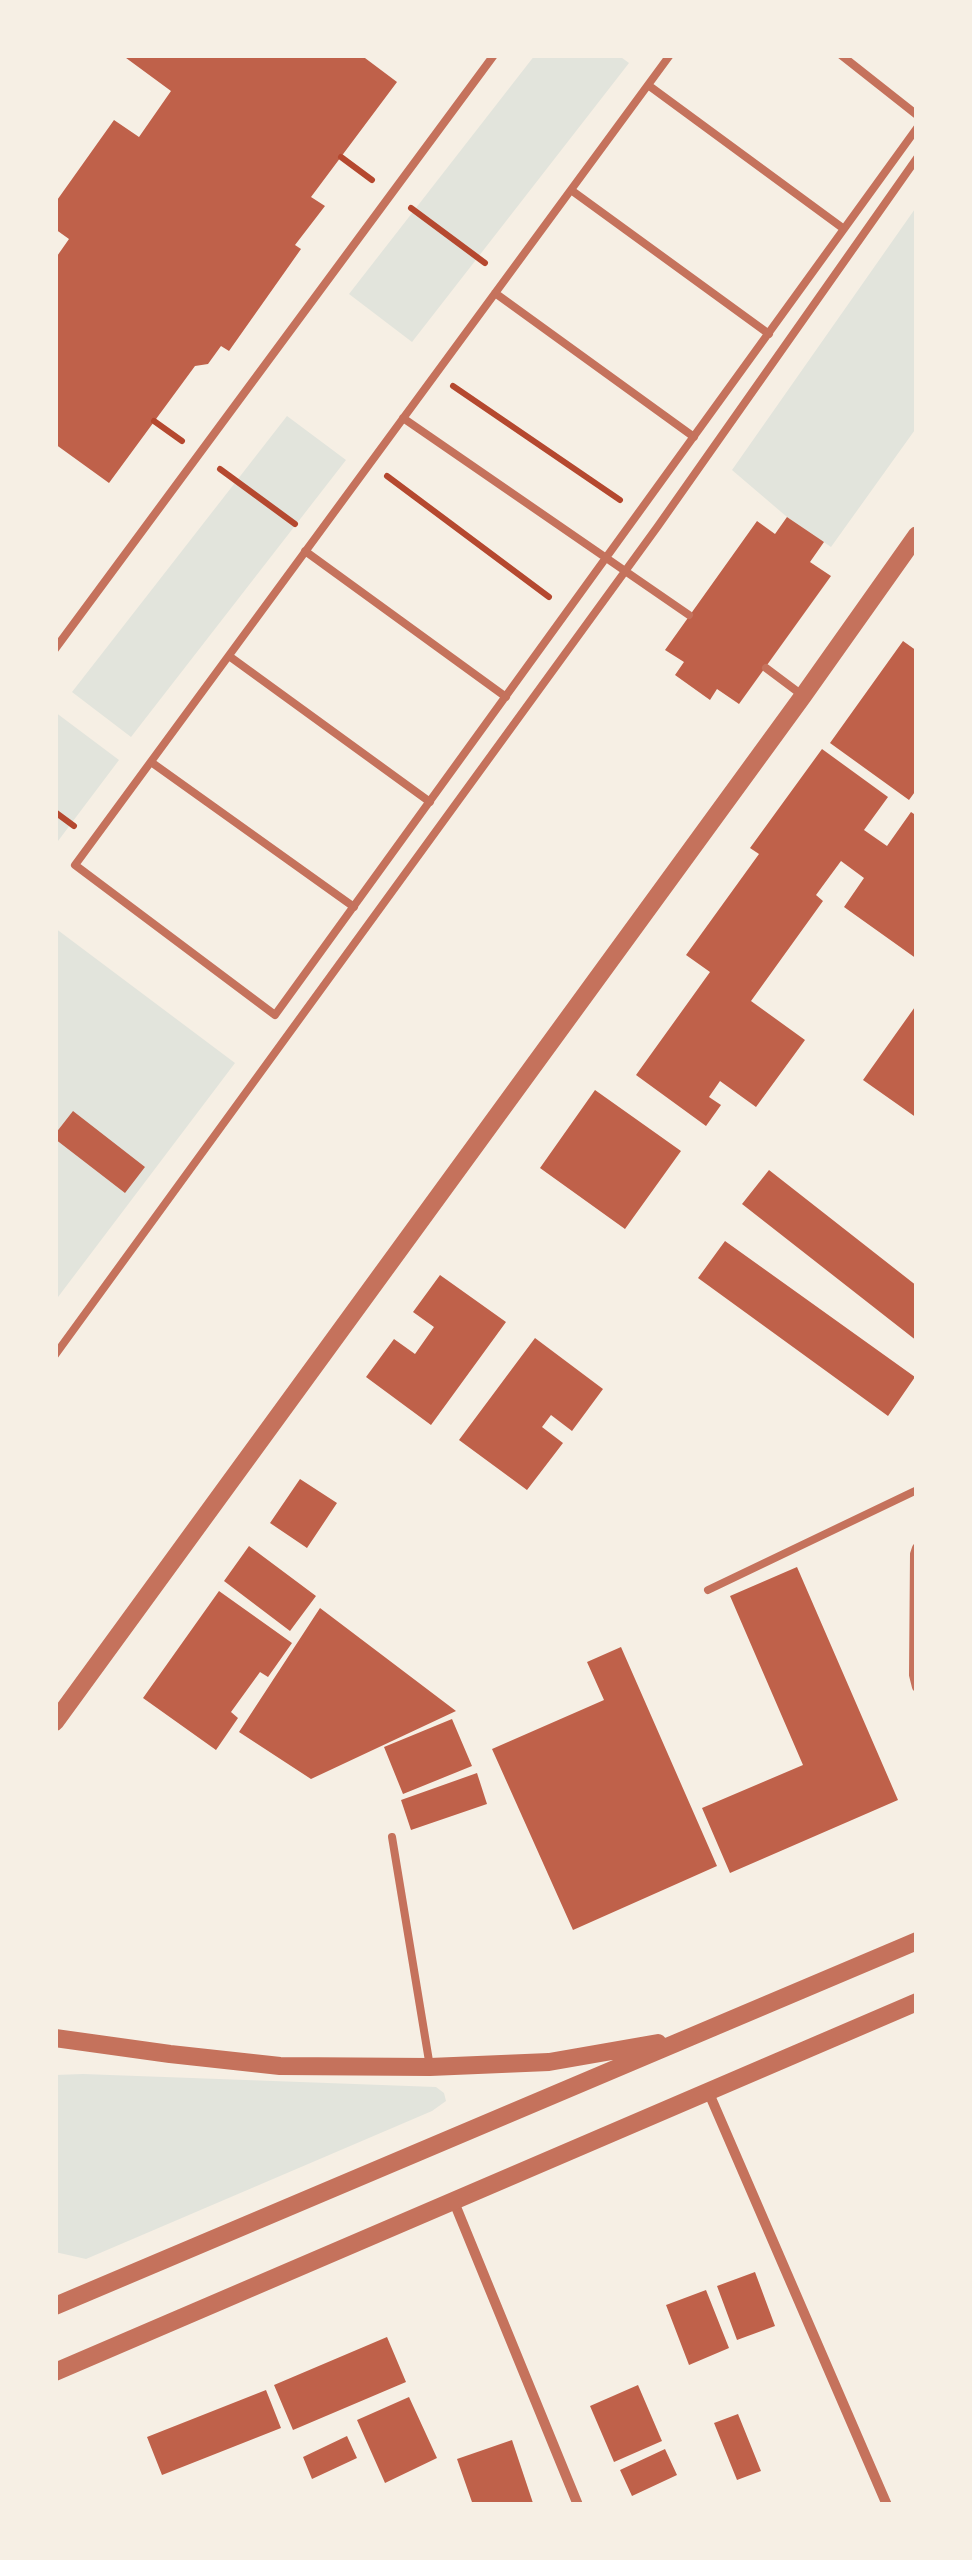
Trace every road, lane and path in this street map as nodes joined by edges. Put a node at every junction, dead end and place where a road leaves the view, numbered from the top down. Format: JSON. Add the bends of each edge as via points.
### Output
{"nodes":[{"id":1,"x":494,"y":55,"type":"edge"},
{"id":2,"x":670,"y":55,"type":"edge"},
{"id":3,"x":842,"y":55,"type":"edge"},
{"id":4,"x":648,"y":85,"type":"junction"},
{"id":5,"x":917,"y":116,"type":"edge"},
{"id":6,"x":917,"y":128,"type":"edge"},
{"id":7,"x":917,"y":158,"type":"edge"},
{"id":8,"x":571,"y":190,"type":"junction"},
{"id":9,"x":844,"y":230,"type":"junction"},
{"id":10,"x":495,"y":294,"type":"junction"},
{"id":11,"x":768,"y":334,"type":"junction"},
{"id":12,"x":435,"y":374,"type":"junction"},
{"id":13,"x":403,"y":418,"type":"junction"},
{"id":14,"x":694,"y":437,"type":"junction"},
{"id":15,"x":370,"y":464,"type":"junction"},
{"id":16,"x":639,"y":512,"type":"junction"},
{"id":17,"x":917,"y":536,"type":"edge"},
{"id":18,"x":305,"y":551,"type":"junction"},
{"id":19,"x":606,"y":558,"type":"junction"},
{"id":20,"x":625,"y":571,"type":"junction"},
{"id":21,"x":568,"y":611,"type":"junction"},
{"id":22,"x":689,"y":615,"type":"dead end"},
{"id":23,"x":55,"y":649,"type":"edge"},
{"id":24,"x":229,"y":656,"type":"junction"},
{"id":25,"x":766,"y":668,"type":"dead end"},
{"id":26,"x":803,"y":696,"type":"junction"},
{"id":27,"x":506,"y":697,"type":"junction"},
{"id":28,"x":150,"y":762,"type":"junction"},
{"id":29,"x":430,"y":802,"type":"junction"},
{"id":30,"x":354,"y":908,"type":"junction"},
{"id":31,"x":55,"y":1355,"type":"edge"},
{"id":32,"x":917,"y":1490,"type":"edge"},
{"id":33,"x":917,"y":1548,"type":"edge"},
{"id":34,"x":708,"y":1590,"type":"dead end"},
{"id":35,"x":917,"y":1686,"type":"edge"},
{"id":36,"x":55,"y":1722,"type":"edge"},
{"id":37,"x":392,"y":1836,"type":"dead end"},
{"id":38,"x":917,"y":1941,"type":"edge"},
{"id":39,"x":917,"y":2002,"type":"edge"},
{"id":40,"x":55,"y":2038,"type":"edge"},
{"id":41,"x":688,"y":2038,"type":"junction"},
{"id":42,"x":430,"y":2067,"type":"junction"},
{"id":43,"x":708,"y":2091,"type":"junction"},
{"id":44,"x":454,"y":2202,"type":"junction"},
{"id":45,"x":55,"y":2306,"type":"edge"},
{"id":46,"x":55,"y":2372,"type":"edge"},
{"id":47,"x":578,"y":2505,"type":"edge"},
{"id":48,"x":887,"y":2505,"type":"edge"}],
"edges":[{"from":1,"to":23,"type":"lane"},
{"from":2,"to":4,"type":"lane"},
{"from":3,"to":5,"type":"lane"},
{"from":4,"to":8,"type":"lane"},
{"from":4,"to":9,"type":"lane"},
{"from":6,"to":9,"type":"lane"},
{"from":7,"to":20,"type":"lane"},
{"from":8,"to":10,"type":"lane"},
{"from":8,"to":11,"type":"lane"},
{"from":9,"to":11,"type":"lane"},
{"from":10,"to":12,"type":"lane"},
{"from":10,"to":14,"type":"lane"},
{"from":11,"to":14,"type":"lane"},
{"from":12,"to":13,"type":"lane"},
{"from":12,"to":16,"type":"path"},
{"from":13,"to":15,"type":"lane"},
{"from":13,"to":19,"type":"lane"},
{"from":14,"to":16,"type":"lane"},
{"from":15,"to":18,"type":"lane"},
{"from":15,"to":21,"type":"path"},
{"from":16,"to":19,"type":"lane"},
{"from":17,"to":26,"type":"street"},
{"from":18,"to":24,"type":"lane"},
{"from":18,"to":27,"type":"lane"},
{"from":19,"to":20,"type":"lane"},
{"from":19,"to":21,"type":"lane"},
{"from":20,"to":22,"type":"lane"},
{"from":20,"to":31,"type":"lane"},
{"from":21,"to":27,"type":"lane"},
{"from":24,"to":28,"type":"lane"},
{"from":24,"to":29,"type":"lane"},
{"from":25,"to":26,"type":"lane"},
{"from":26,"to":36,"type":"street"},
{"from":27,"to":29,"type":"lane"},
{"from":28,"to":30,"type":"lane"},
{"from":28,"to":30,"type":"lane","via":[[74,865],[276,1015]]},
{"from":29,"to":30,"type":"lane"},
{"from":32,"to":34,"type":"lane"},
{"from":33,"to":35,"type":"street"},
{"from":37,"to":42,"type":"lane"},
{"from":38,"to":41,"type":"street"},
{"from":39,"to":43,"type":"street"},
{"from":40,"to":42,"type":"street","via":[[280,2066]]},
{"from":41,"to":42,"type":"street","via":[[549,2062]]},
{"from":41,"to":45,"type":"street"},
{"from":43,"to":44,"type":"street"},
{"from":43,"to":48,"type":"street"},
{"from":44,"to":46,"type":"street"},
{"from":44,"to":47,"type":"street"}]}
